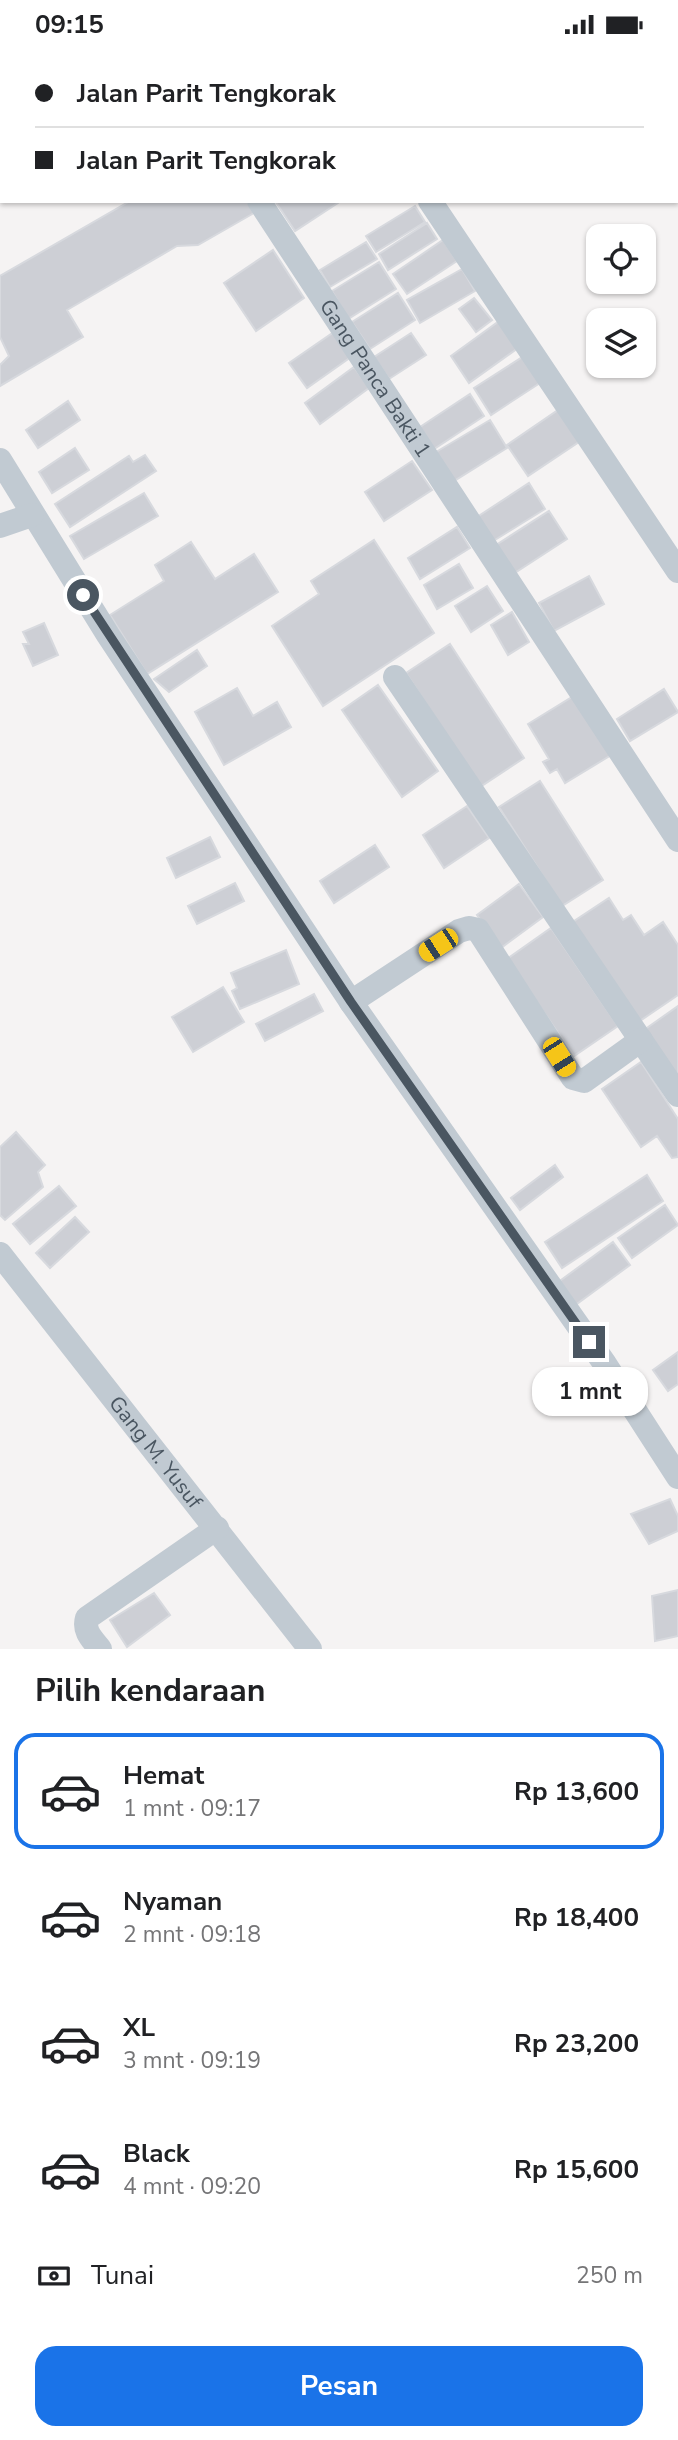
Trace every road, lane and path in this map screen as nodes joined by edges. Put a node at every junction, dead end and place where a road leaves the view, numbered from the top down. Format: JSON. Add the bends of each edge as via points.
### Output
{"nodes":[{"id":1,"x":260,"y":203,"type":"edge"},
{"id":2,"x":431,"y":203,"type":"edge"},
{"id":3,"x":0,"y":460,"type":"edge"},
{"id":4,"x":32,"y":515,"type":"junction"},
{"id":5,"x":0,"y":526,"type":"edge"},
{"id":6,"x":678,"y":572,"type":"edge"},
{"id":7,"x":395,"y":677,"type":"dead end"},
{"id":8,"x":678,"y":841,"type":"edge"},
{"id":9,"x":351,"y":1002,"type":"junction"},
{"id":10,"x":641,"y":1040,"type":"junction"},
{"id":11,"x":678,"y":1095,"type":"edge"},
{"id":12,"x":0,"y":1254,"type":"edge"},
{"id":13,"x":678,"y":1477,"type":"edge"},
{"id":14,"x":216,"y":1528,"type":"junction"},
{"id":15,"x":100,"y":1649,"type":"edge"},
{"id":16,"x":310,"y":1649,"type":"edge"}],
"edges":[{"from":1,"to":8,"type":"street","name":"Gang Panca Bakti 1"},
{"from":2,"to":6,"type":"street"},
{"from":3,"to":4,"type":"street"},
{"from":4,"to":5,"type":"street"},
{"from":4,"to":9,"type":"street"},
{"from":7,"to":10,"type":"street"},
{"from":9,"to":10,"type":"street","via":[[469,928],[478,930],[573,1078],[584,1081]]},
{"from":9,"to":13,"type":"street","via":[[605,1364]]},
{"from":10,"to":11,"type":"street"},
{"from":12,"to":14,"type":"street","name":"Gang M. Yusuf"},
{"from":14,"to":15,"type":"street","via":[[87,1618],[87,1632]]},
{"from":14,"to":16,"type":"street","name":"Gang M. Yusuf"}]}
